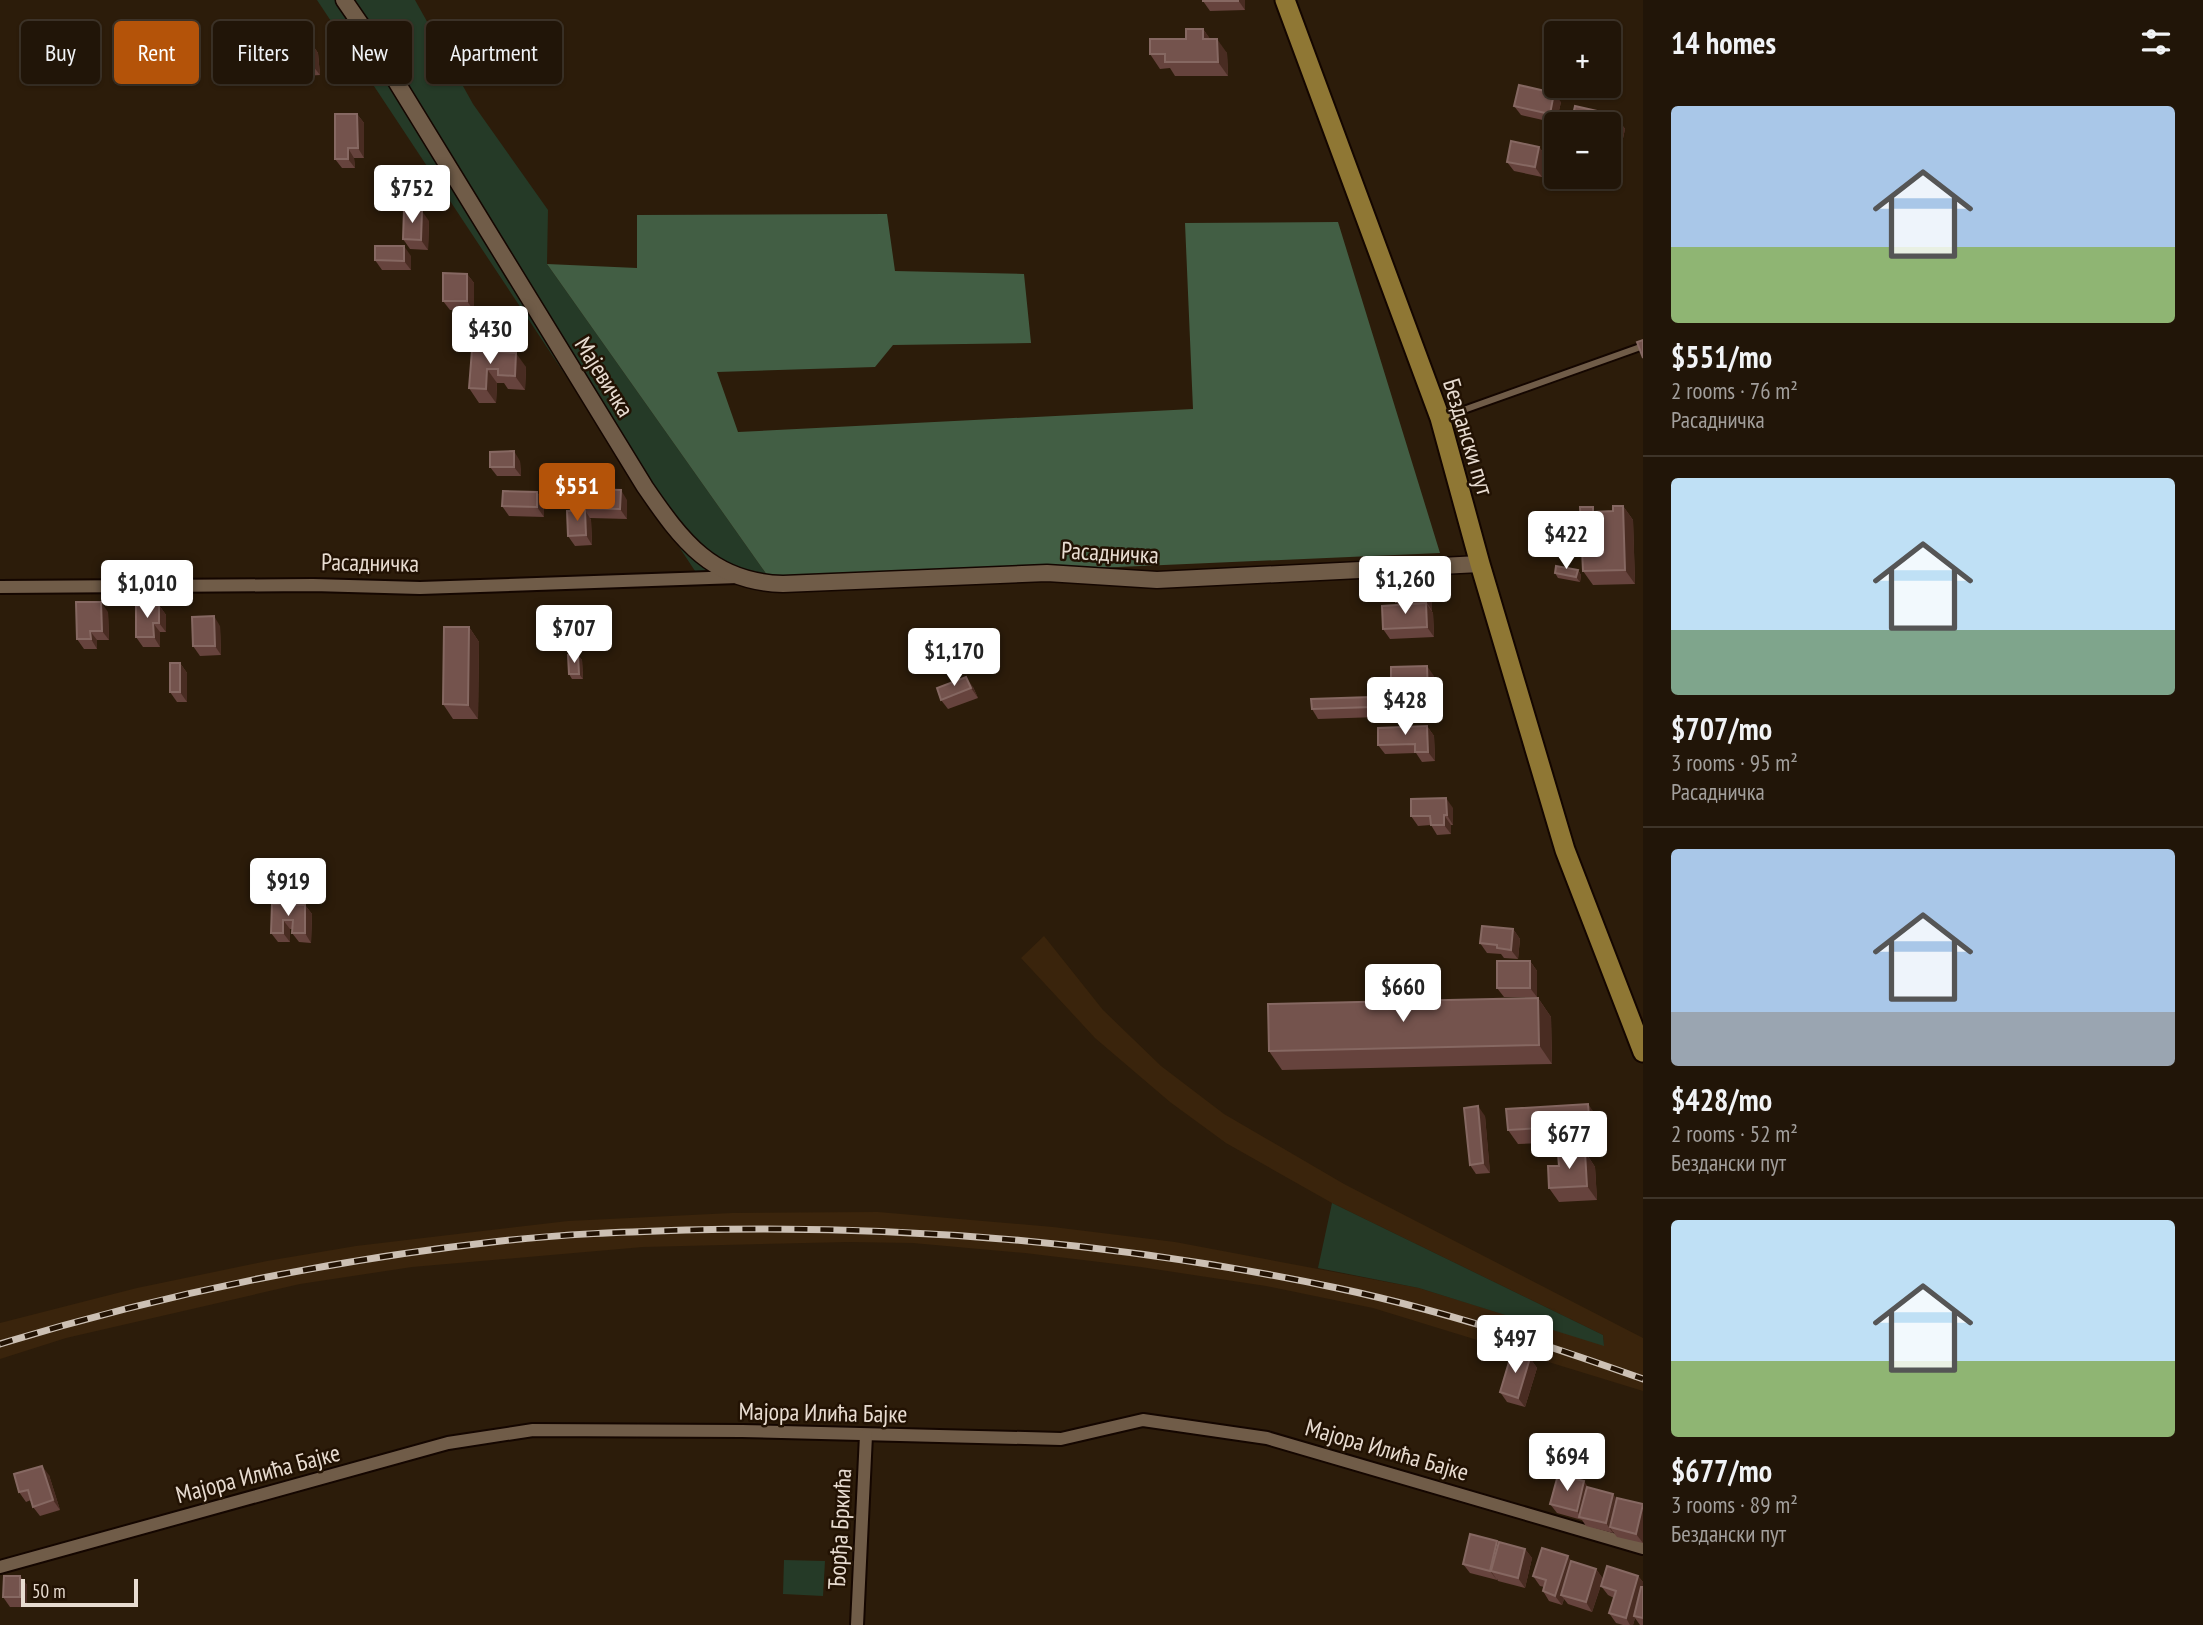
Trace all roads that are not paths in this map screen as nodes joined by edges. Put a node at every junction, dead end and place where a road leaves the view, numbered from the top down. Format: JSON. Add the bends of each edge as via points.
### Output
{"nodes":[{"id":1,"x":344,"y":0,"type":"edge"},
{"id":2,"x":1285,"y":0,"type":"edge"},
{"id":3,"x":1294,"y":0,"type":"edge"},
{"id":4,"x":1295,"y":27,"type":"junction"},
{"id":5,"x":1643,"y":346,"type":"edge"},
{"id":6,"x":1440,"y":418,"type":"junction"},
{"id":7,"x":702,"y":556,"type":"joint"},
{"id":8,"x":1480,"y":564,"type":"junction"},
{"id":9,"x":738,"y":577,"type":"junction"},
{"id":10,"x":0,"y":587,"type":"edge"},
{"id":11,"x":1643,"y":1052,"type":"edge"},
{"id":12,"x":866,"y":1435,"type":"junction"},
{"id":13,"x":1643,"y":1548,"type":"edge"},
{"id":14,"x":0,"y":1567,"type":"edge"},
{"id":15,"x":857,"y":1625,"type":"edge"}],
"edges":[{"from":1,"to":7,"type":"street","name":"Мајевичка","via":[[645,487],[676,531]]},
{"from":2,"to":4,"type":"main road","name":"Бездански пут"},
{"from":3,"to":4,"type":"main road"},
{"from":4,"to":6,"type":"main road","name":"Бездански пут"},
{"from":5,"to":6,"type":"lane"},
{"from":6,"to":8,"type":"main road","name":"Бездански пут"},
{"from":7,"to":9,"type":"street","name":"Расадничка"},
{"from":8,"to":9,"type":"street","name":"Расадничка","via":[[1157,580],[1047,573],[783,584]]},
{"from":8,"to":11,"type":"main road","name":"Бездански пут","via":[[1565,850]]},
{"from":9,"to":10,"type":"street","name":"Расадничка","via":[[420,588]]},
{"from":12,"to":13,"type":"street","name":"Мајора Илића Бајке","via":[[1060,1439],[1143,1420],[1267,1438]]},
{"from":12,"to":14,"type":"street","name":"Мајора Илића Бајке","via":[[533,1430],[485,1435]]},
{"from":12,"to":15,"type":"street","name":"Ђорђа Бркића"}]}
